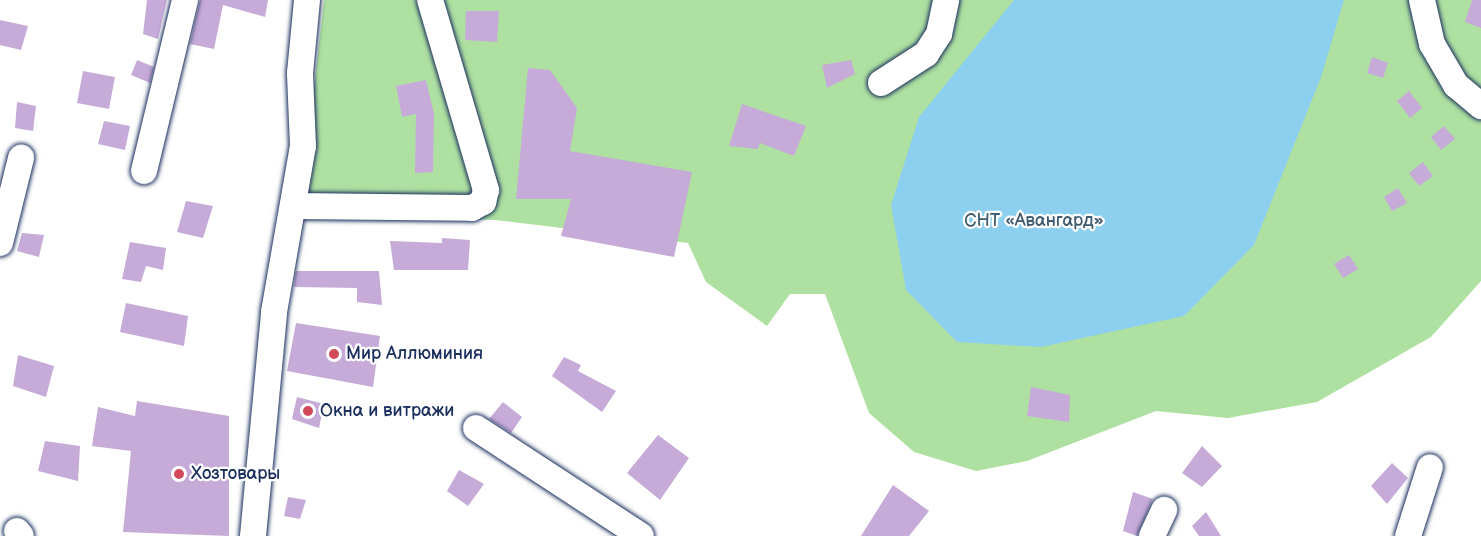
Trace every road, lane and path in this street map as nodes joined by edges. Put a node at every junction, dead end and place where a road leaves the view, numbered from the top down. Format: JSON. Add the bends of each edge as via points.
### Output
{"nodes":[{"id":1,"x":185,"y":0,"type":"edge"},
{"id":2,"x":307,"y":0,"type":"edge"},
{"id":3,"x":430,"y":0,"type":"edge"},
{"id":4,"x":946,"y":0,"type":"edge"},
{"id":5,"x":1422,"y":0,"type":"edge"},
{"id":6,"x":881,"y":83,"type":"dead end"},
{"id":7,"x":1481,"y":106,"type":"edge"},
{"id":8,"x":21,"y":159,"type":"dead end"},
{"id":9,"x":144,"y":171,"type":"dead end"},
{"id":10,"x":293,"y":206,"type":"junction"},
{"id":11,"x":0,"y":243,"type":"edge"},
{"id":12,"x":476,"y":428,"type":"dead end"},
{"id":13,"x":1430,"y":467,"type":"dead end"},
{"id":14,"x":1164,"y":510,"type":"dead end"},
{"id":15,"x":253,"y":536,"type":"edge"},
{"id":16,"x":641,"y":536,"type":"edge"},
{"id":17,"x":1152,"y":536,"type":"edge"},
{"id":18,"x":1408,"y":536,"type":"edge"}],
"edges":[{"from":1,"to":9,"type":"street"},
{"from":2,"to":10,"type":"street","via":[[300,73],[303,146]]},
{"from":3,"to":10,"type":"street","via":[[486,190],[483,202],[460,208]]},
{"from":4,"to":6,"type":"street","via":[[939,34],[926,54]]},
{"from":5,"to":7,"type":"street","via":[[1432,44],[1456,85]]},
{"from":8,"to":11,"type":"street"},
{"from":10,"to":15,"type":"street","via":[[274,312]]},
{"from":12,"to":16,"type":"street"},
{"from":13,"to":18,"type":"street"},
{"from":14,"to":17,"type":"street"}]}
